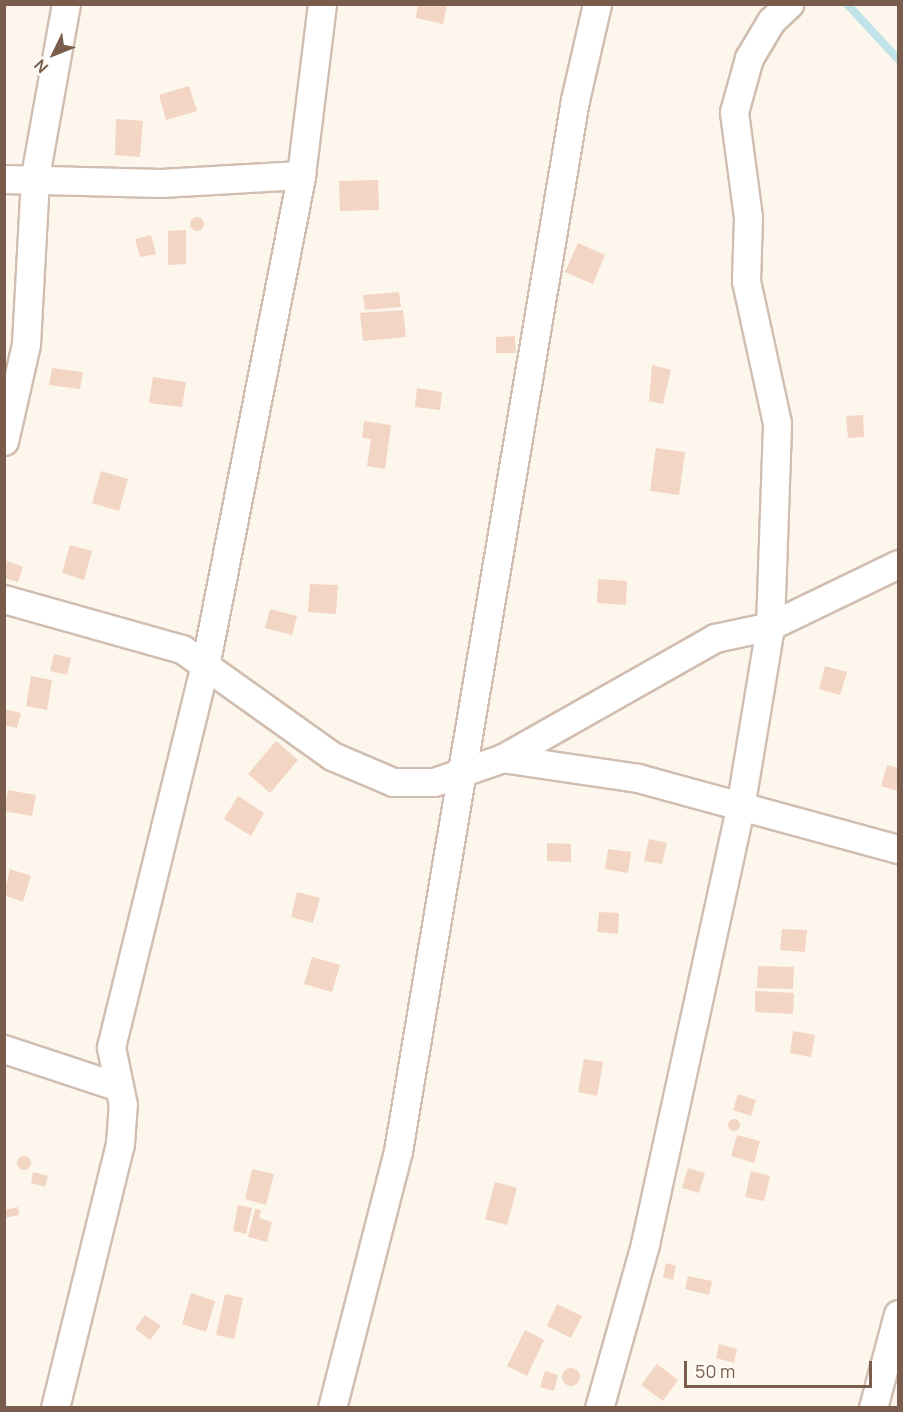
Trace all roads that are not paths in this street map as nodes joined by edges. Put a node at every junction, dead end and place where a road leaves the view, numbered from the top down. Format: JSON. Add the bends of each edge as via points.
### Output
{"nodes":[{"id":1,"x":66,"y":4,"type":"edge"},
{"id":2,"x":322,"y":4,"type":"edge"},
{"id":3,"x":597,"y":4,"type":"edge"},
{"id":4,"x":789,"y":4,"type":"edge"},
{"id":5,"x":35,"y":176,"type":"junction"},
{"id":6,"x":301,"y":176,"type":"junction"},
{"id":7,"x":4,"y":179,"type":"edge"},
{"id":8,"x":4,"y":441,"type":"edge"},
{"id":9,"x":898,"y":564,"type":"edge"},
{"id":10,"x":4,"y":599,"type":"edge"},
{"id":11,"x":770,"y":626,"type":"junction"},
{"id":12,"x":206,"y":661,"type":"junction"},
{"id":13,"x":503,"y":758,"type":"junction"},
{"id":14,"x":463,"y":772,"type":"junction"},
{"id":15,"x":740,"y":808,"type":"junction"},
{"id":16,"x":898,"y":849,"type":"edge"},
{"id":17,"x":4,"y":1049,"type":"edge"},
{"id":18,"x":119,"y":1087,"type":"junction"},
{"id":19,"x":898,"y":1314,"type":"edge"},
{"id":20,"x":55,"y":1407,"type":"edge"},
{"id":21,"x":332,"y":1407,"type":"edge"},
{"id":22,"x":599,"y":1407,"type":"edge"},
{"id":23,"x":873,"y":1407,"type":"edge"}],
"edges":[{"from":1,"to":5,"type":"street"},
{"from":2,"to":6,"type":"street"},
{"from":3,"to":14,"type":"street","via":[[575,100]]},
{"from":4,"to":11,"type":"street","via":[[771,21],[749,58],[734,111],[748,217],[746,281],[777,423]]},
{"from":5,"to":6,"type":"street","via":[[161,183]]},
{"from":5,"to":7,"type":"street"},
{"from":5,"to":8,"type":"street","via":[[26,344]]},
{"from":6,"to":12,"type":"street"},
{"from":9,"to":11,"type":"street"},
{"from":10,"to":12,"type":"street","via":[[182,649]]},
{"from":11,"to":13,"type":"street","via":[[715,638]]},
{"from":11,"to":15,"type":"street"},
{"from":12,"to":14,"type":"street","via":[[332,756],[393,782],[434,782]]},
{"from":12,"to":18,"type":"street","via":[[111,1047]]},
{"from":13,"to":14,"type":"street"},
{"from":13,"to":15,"type":"street","via":[[638,778]]},
{"from":14,"to":21,"type":"street","via":[[398,1151]]},
{"from":15,"to":16,"type":"street"},
{"from":15,"to":22,"type":"street","via":[[645,1244]]},
{"from":17,"to":18,"type":"street"},
{"from":18,"to":20,"type":"street","via":[[120,1144]]},
{"from":19,"to":23,"type":"street"}]}
